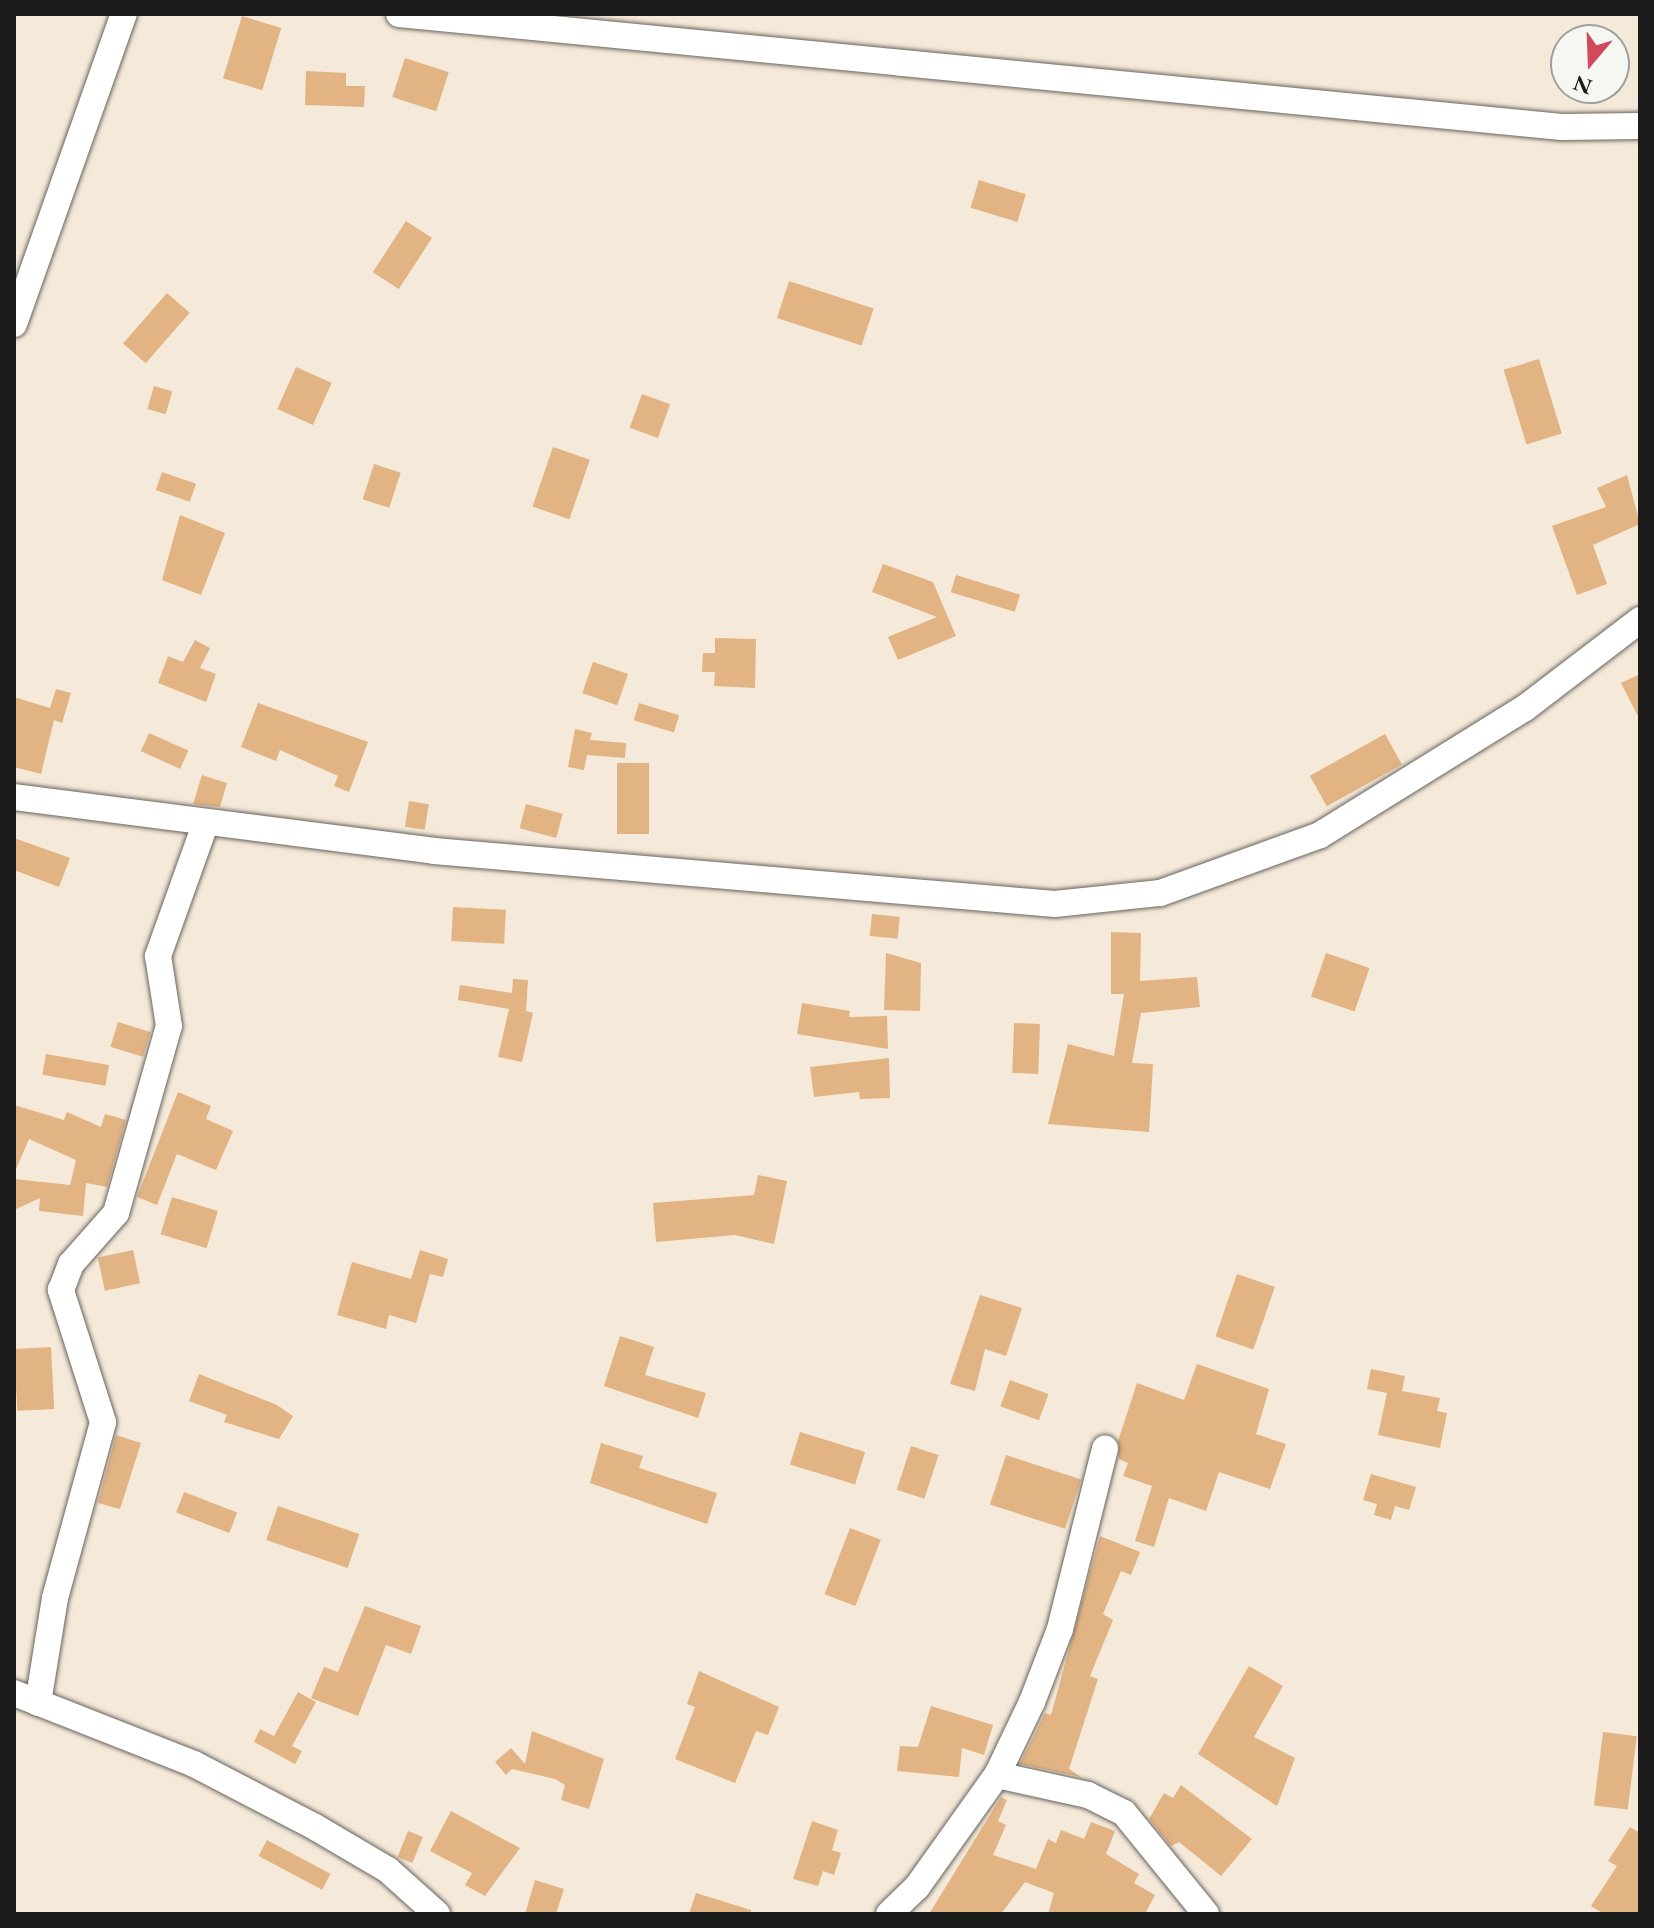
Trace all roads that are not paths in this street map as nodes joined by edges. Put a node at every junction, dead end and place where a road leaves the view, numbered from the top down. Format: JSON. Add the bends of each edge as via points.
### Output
{"nodes":[{"id":1,"x":399,"y":14,"type":"edge"},
{"id":2,"x":121,"y":15,"type":"edge"},
{"id":3,"x":1640,"y":126,"type":"edge"},
{"id":4,"x":14,"y":324,"type":"edge"},
{"id":5,"x":1640,"y":620,"type":"edge"},
{"id":6,"x":14,"y":797,"type":"edge"},
{"id":7,"x":206,"y":822,"type":"junction"},
{"id":8,"x":1105,"y":1449,"type":"dead end"},
{"id":9,"x":26,"y":1698,"type":"edge"},
{"id":10,"x":997,"y":1775,"type":"junction"},
{"id":11,"x":437,"y":1914,"type":"edge"},
{"id":12,"x":889,"y":1914,"type":"edge"},
{"id":13,"x":1206,"y":1914,"type":"edge"}],
"edges":[{"from":1,"to":3,"type":"street","via":[[1530,124]]},
{"from":2,"to":4,"type":"street"},
{"from":5,"to":7,"type":"street","via":[[1525,708],[1375,805],[1277,852],[1160,893],[1055,904],[890,892]]},
{"from":6,"to":7,"type":"street"},
{"from":7,"to":9,"type":"street","via":[[158,956],[169,1026],[116,1213],[71,1264],[61,1290],[103,1422]]},
{"from":8,"to":10,"type":"street","via":[[1060,1629]]},
{"from":9,"to":11,"type":"street","via":[[194,1764],[315,1827],[388,1870]]},
{"from":10,"to":12,"type":"street","via":[[917,1887]]},
{"from":10,"to":13,"type":"street","via":[[1088,1795],[1124,1813]]}]}
